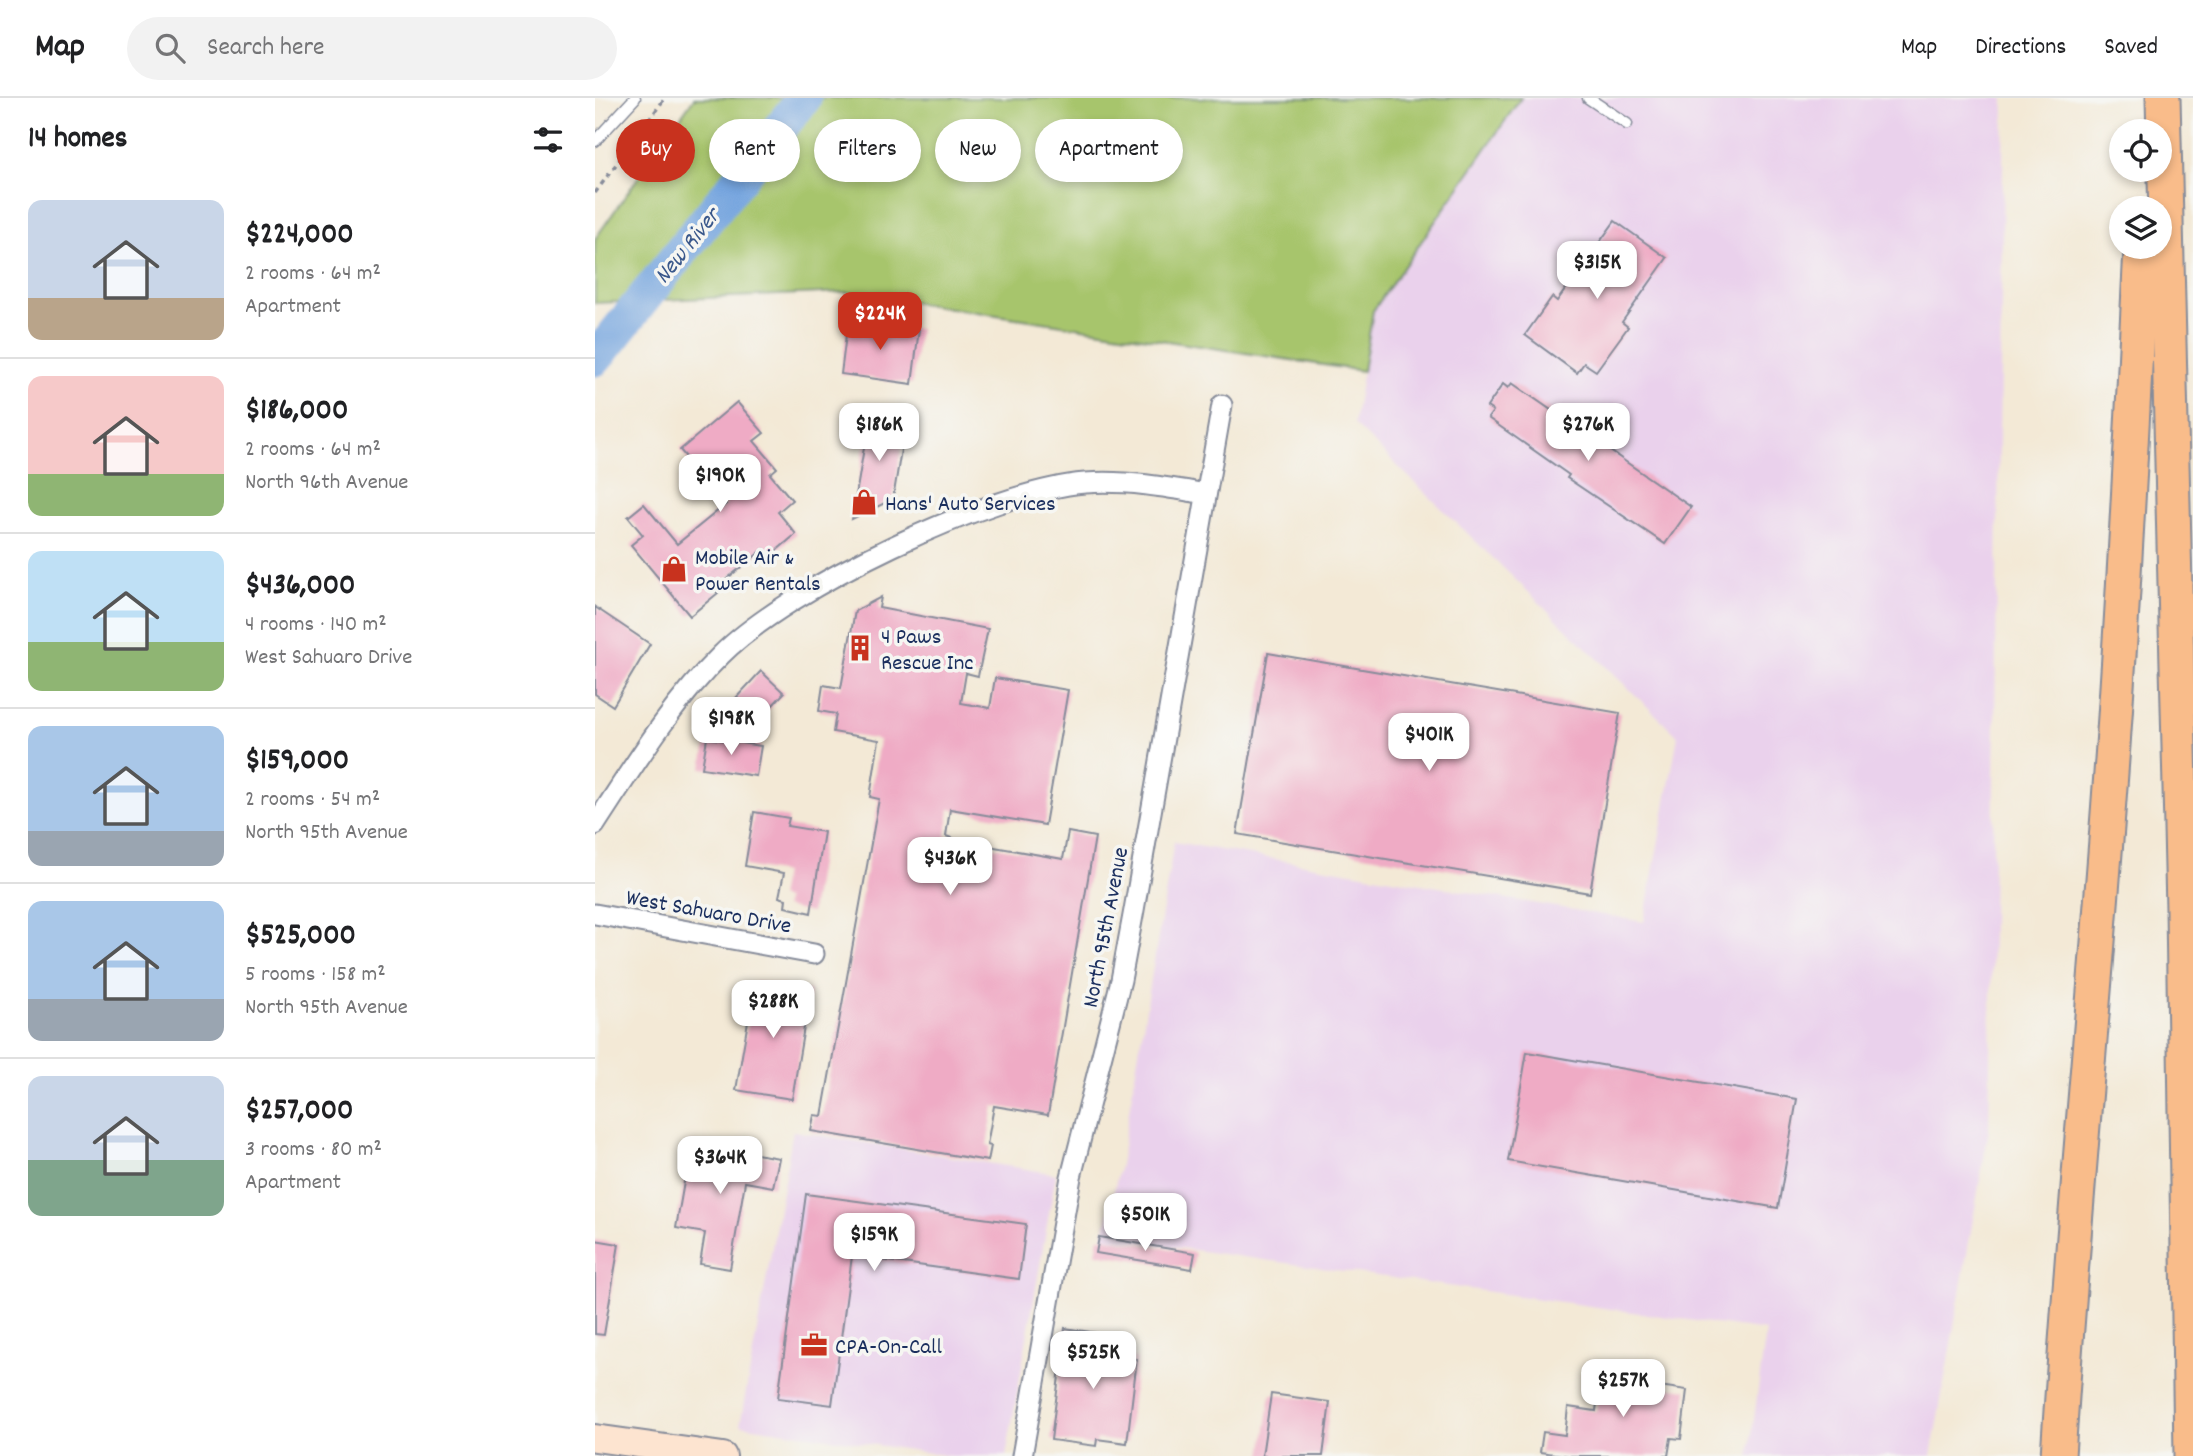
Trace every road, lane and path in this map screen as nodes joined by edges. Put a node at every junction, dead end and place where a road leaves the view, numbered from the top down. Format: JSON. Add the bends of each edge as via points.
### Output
{"nodes":[{"id":1,"x":635,"y":98,"type":"edge"},
{"id":2,"x":665,"y":98,"type":"edge"},
{"id":3,"x":1588,"y":98,"type":"edge"},
{"id":4,"x":2145,"y":98,"type":"edge"},
{"id":5,"x":2163,"y":98,"type":"edge"},
{"id":6,"x":2145,"y":119,"type":"edge"},
{"id":7,"x":1627,"y":124,"type":"dead end"},
{"id":8,"x":595,"y":141,"type":"edge"},
{"id":9,"x":595,"y":193,"type":"edge"},
{"id":10,"x":2140,"y":259,"type":"edge"},
{"id":11,"x":1222,"y":405,"type":"dead end"},
{"id":12,"x":1206,"y":494,"type":"junction"},
{"id":13,"x":595,"y":825,"type":"edge"},
{"id":14,"x":595,"y":914,"type":"edge"},
{"id":15,"x":814,"y":954,"type":"dead end"},
{"id":16,"x":595,"y":1438,"type":"edge"},
{"id":17,"x":659,"y":1452,"type":"edge"},
{"id":18,"x":723,"y":1456,"type":"edge"},
{"id":19,"x":1022,"y":1456,"type":"edge"},
{"id":20,"x":2058,"y":1456,"type":"edge"},
{"id":21,"x":2191,"y":1456,"type":"edge"}],
"edges":[{"from":1,"to":8,"type":"lane"},
{"from":2,"to":9,"type":"path"},
{"from":3,"to":7,"type":"lane"},
{"from":4,"to":6,"type":"highway"},
{"from":5,"to":21,"type":"highway"},
{"from":10,"to":20,"type":"highway","via":[[2109,800]]},
{"from":11,"to":12,"type":"street","name":"North 95th Avenue"},
{"from":12,"to":13,"type":"street","via":[[1119,483],[1055,488],[995,502],[844,571],[755,625],[721,655],[644,752]]},
{"from":12,"to":19,"type":"street","name":"North 95th Avenue","via":[[1121,980],[1071,1177]]},
{"from":14,"to":15,"type":"street","name":"West Sahuaro Drive"},
{"from":16,"to":17,"type":"main road"},
{"from":17,"to":18,"type":"main road"}]}
